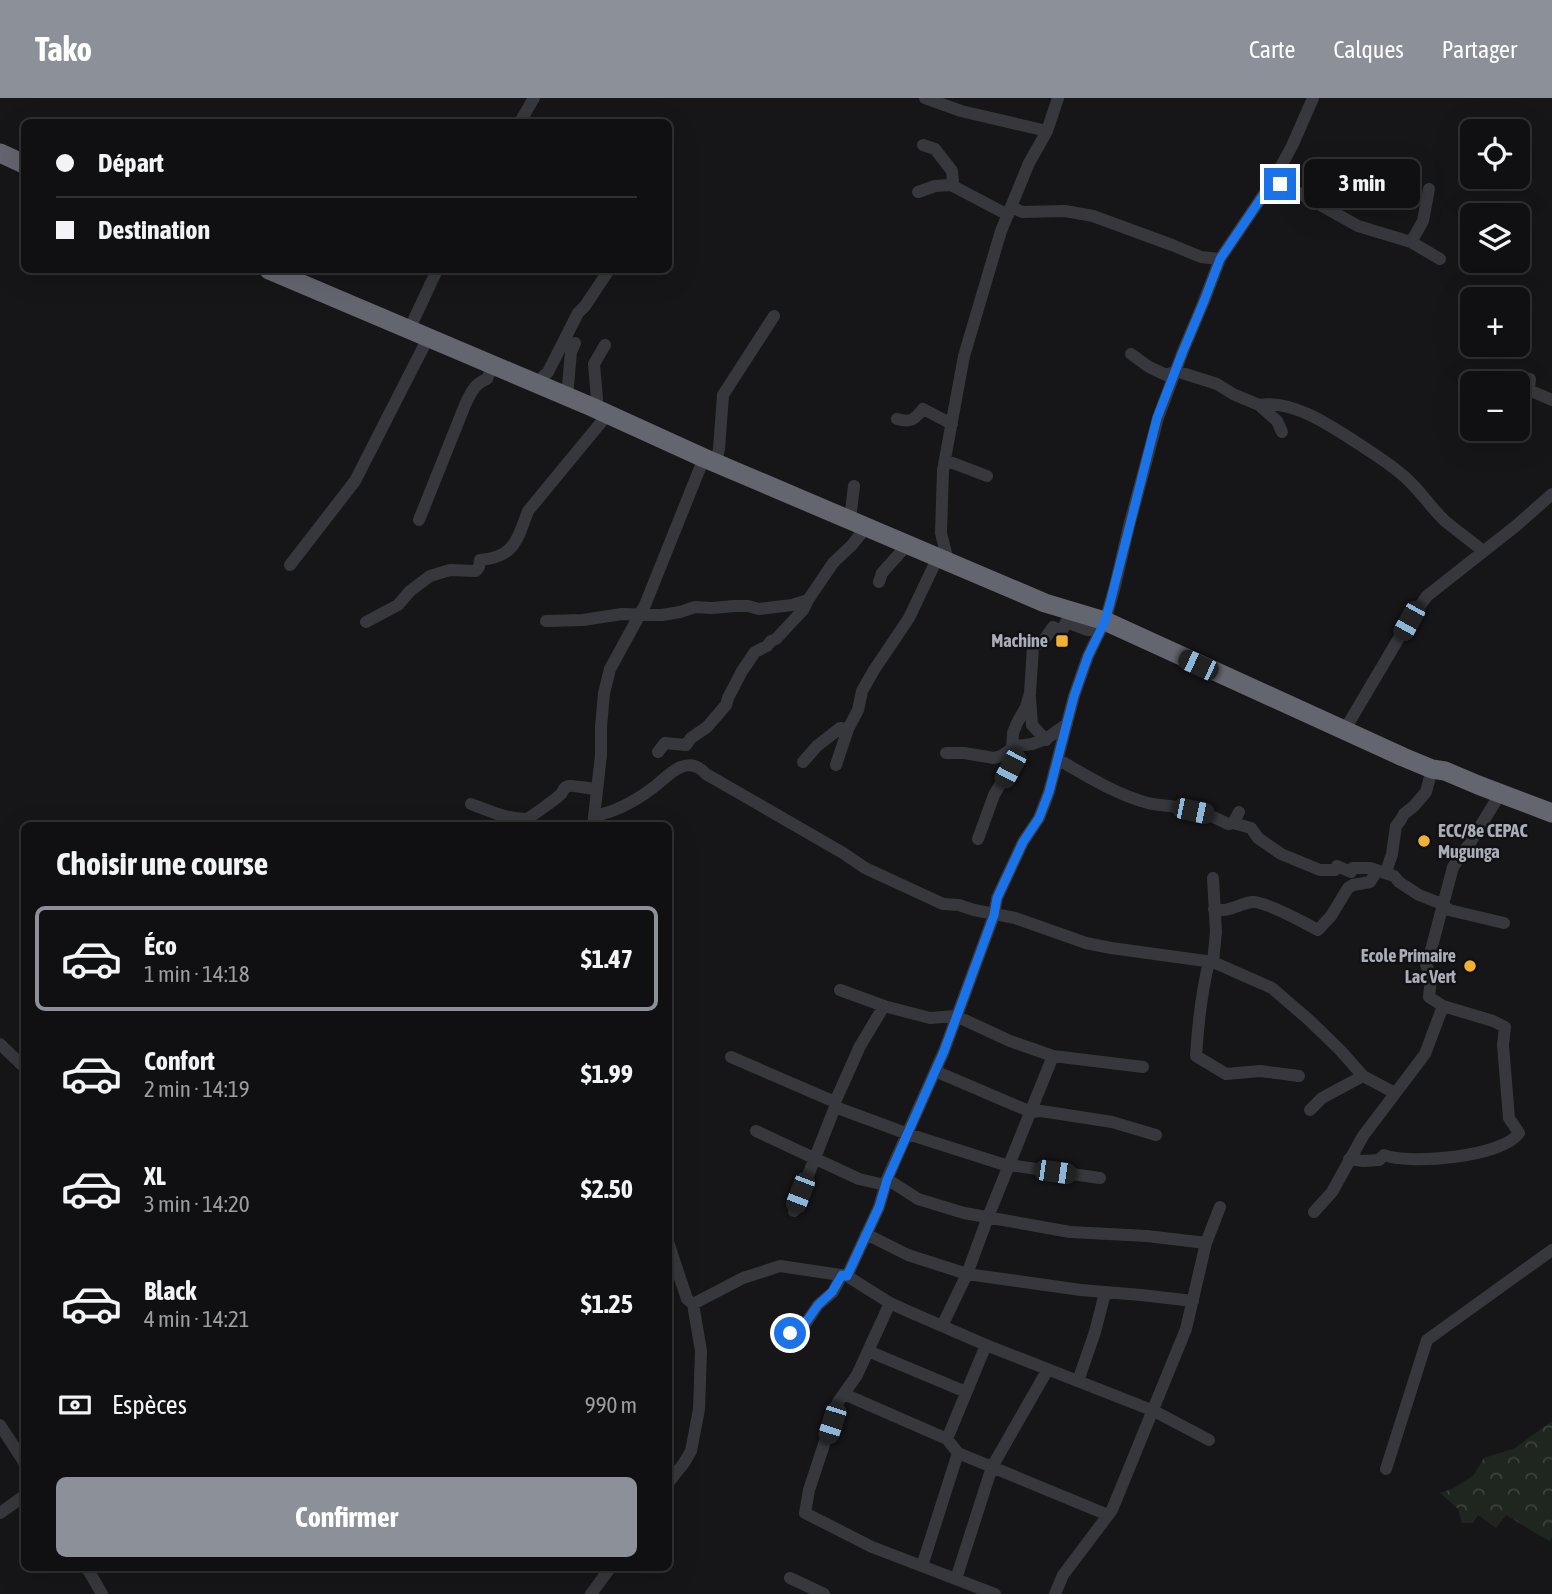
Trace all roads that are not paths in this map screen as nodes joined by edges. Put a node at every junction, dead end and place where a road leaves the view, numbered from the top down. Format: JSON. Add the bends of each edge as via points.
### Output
{"nodes":[{"id":1,"x":534,"y":98,"type":"edge"},
{"id":2,"x":925,"y":98,"type":"edge"},
{"id":3,"x":1058,"y":98,"type":"edge"},
{"id":4,"x":1313,"y":98,"type":"edge"},
{"id":5,"x":522,"y":119,"type":"edge"},
{"id":6,"x":1047,"y":131,"type":"junction"},
{"id":7,"x":923,"y":145,"type":"dead end"},
{"id":8,"x":0,"y":153,"type":"edge"},
{"id":9,"x":21,"y":163,"type":"edge"},
{"id":10,"x":1274,"y":179,"type":"junction"},
{"id":11,"x":951,"y":185,"type":"junction"},
{"id":12,"x":1429,"y":189,"type":"dead end"},
{"id":13,"x":918,"y":192,"type":"dead end"},
{"id":14,"x":1010,"y":211,"type":"junction"},
{"id":15,"x":1411,"y":242,"type":"junction"},
{"id":16,"x":1220,"y":259,"type":"junction"},
{"id":17,"x":1440,"y":259,"type":"dead end"},
{"id":18,"x":276,"y":273,"type":"edge"},
{"id":19,"x":437,"y":273,"type":"edge"},
{"id":20,"x":607,"y":273,"type":"edge"},
{"id":21,"x":774,"y":316,"type":"dead end"},
{"id":22,"x":409,"y":330,"type":"junction"},
{"id":23,"x":428,"y":338,"type":"junction"},
{"id":24,"x":575,"y":343,"type":"dead end"},
{"id":25,"x":606,"y":345,"type":"dead end"},
{"id":26,"x":1131,"y":354,"type":"dead end"},
{"id":27,"x":493,"y":365,"type":"junction"},
{"id":28,"x":1175,"y":371,"type":"junction"},
{"id":29,"x":536,"y":383,"type":"junction"},
{"id":30,"x":1530,"y":390,"type":"edge"},
{"id":31,"x":568,"y":397,"type":"junction"},
{"id":32,"x":1552,"y":400,"type":"edge"},
{"id":33,"x":1259,"y":405,"type":"junction"},
{"id":34,"x":600,"y":411,"type":"junction"},
{"id":35,"x":897,"y":419,"type":"dead end"},
{"id":36,"x":952,"y":424,"type":"junction"},
{"id":37,"x":1282,"y":432,"type":"dead end"},
{"id":38,"x":710,"y":460,"type":"junction"},
{"id":39,"x":945,"y":460,"type":"junction"},
{"id":40,"x":987,"y":475,"type":"dead end"},
{"id":41,"x":854,"y":486,"type":"dead end"},
{"id":42,"x":1552,"y":494,"type":"edge"},
{"id":43,"x":419,"y":520,"type":"dead end"},
{"id":44,"x":859,"y":523,"type":"junction"},
{"id":45,"x":908,"y":544,"type":"junction"},
{"id":46,"x":1483,"y":551,"type":"junction"},
{"id":47,"x":943,"y":559,"type":"junction"},
{"id":48,"x":290,"y":565,"type":"dead end"},
{"id":49,"x":879,"y":582,"type":"dead end"},
{"id":50,"x":808,"y":600,"type":"junction"},
{"id":51,"x":640,"y":615,"type":"junction"},
{"id":52,"x":546,"y":621,"type":"dead end"},
{"id":53,"x":366,"y":622,"type":"dead end"},
{"id":54,"x":1102,"y":626,"type":"junction"},
{"id":55,"x":1029,"y":694,"type":"junction"},
{"id":56,"x":1067,"y":724,"type":"junction"},
{"id":57,"x":848,"y":729,"type":"junction"},
{"id":58,"x":1344,"y":731,"type":"junction"},
{"id":59,"x":1046,"y":740,"type":"junction"},
{"id":60,"x":1011,"y":750,"type":"junction"},
{"id":61,"x":658,"y":752,"type":"dead end"},
{"id":62,"x":946,"y":753,"type":"dead end"},
{"id":63,"x":1059,"y":760,"type":"junction"},
{"id":64,"x":803,"y":762,"type":"dead end"},
{"id":65,"x":836,"y":765,"type":"dead end"},
{"id":66,"x":1432,"y":769,"type":"junction"},
{"id":67,"x":597,"y":789,"type":"junction"},
{"id":68,"x":1500,"y":794,"type":"junction"},
{"id":69,"x":471,"y":804,"type":"dead end"},
{"id":70,"x":1552,"y":813,"type":"edge"},
{"id":71,"x":593,"y":821,"type":"edge"},
{"id":72,"x":978,"y":839,"type":"dead end"},
{"id":73,"x":1381,"y":872,"type":"junction"},
{"id":74,"x":1213,"y":878,"type":"dead end"},
{"id":75,"x":1443,"y":904,"type":"junction"},
{"id":76,"x":1214,"y":909,"type":"junction"},
{"id":77,"x":994,"y":915,"type":"junction"},
{"id":78,"x":1504,"y":923,"type":"dead end"},
{"id":79,"x":1211,"y":962,"type":"junction"},
{"id":80,"x":840,"y":990,"type":"dead end"},
{"id":81,"x":884,"y":1006,"type":"junction"},
{"id":82,"x":1443,"y":1006,"type":"junction"},
{"id":83,"x":956,"y":1016,"type":"junction"},
{"id":84,"x":0,"y":1044,"type":"edge"},
{"id":85,"x":1053,"y":1056,"type":"junction"},
{"id":86,"x":731,"y":1057,"type":"dead end"},
{"id":87,"x":21,"y":1064,"type":"edge"},
{"id":88,"x":1143,"y":1067,"type":"dead end"},
{"id":89,"x":935,"y":1071,"type":"junction"},
{"id":90,"x":1299,"y":1076,"type":"dead end"},
{"id":91,"x":1363,"y":1076,"type":"junction"},
{"id":92,"x":1395,"y":1093,"type":"junction"},
{"id":93,"x":835,"y":1104,"type":"junction"},
{"id":94,"x":1310,"y":1110,"type":"dead end"},
{"id":95,"x":1031,"y":1112,"type":"junction"},
{"id":96,"x":756,"y":1131,"type":"dead end"},
{"id":97,"x":908,"y":1134,"type":"junction"},
{"id":98,"x":1156,"y":1135,"type":"dead end"},
{"id":99,"x":814,"y":1159,"type":"junction"},
{"id":100,"x":1349,"y":1159,"type":"junction"},
{"id":101,"x":1010,"y":1166,"type":"junction"},
{"id":102,"x":1100,"y":1178,"type":"dead end"},
{"id":103,"x":886,"y":1182,"type":"junction"},
{"id":104,"x":1220,"y":1207,"type":"dead end"},
{"id":105,"x":794,"y":1211,"type":"dead end"},
{"id":106,"x":1314,"y":1212,"type":"dead end"},
{"id":107,"x":988,"y":1217,"type":"junction"},
{"id":108,"x":866,"y":1234,"type":"junction"},
{"id":109,"x":1206,"y":1243,"type":"junction"},
{"id":110,"x":1552,"y":1250,"type":"edge"},
{"id":111,"x":672,"y":1254,"type":"edge"},
{"id":112,"x":967,"y":1274,"type":"junction"},
{"id":113,"x":844,"y":1275,"type":"junction"},
{"id":114,"x":1105,"y":1293,"type":"junction"},
{"id":115,"x":1193,"y":1301,"type":"junction"},
{"id":116,"x":890,"y":1303,"type":"junction"},
{"id":117,"x":693,"y":1304,"type":"junction"},
{"id":118,"x":942,"y":1326,"type":"junction"},
{"id":119,"x":790,"y":1333,"type":"dead end"},
{"id":120,"x":986,"y":1345,"type":"junction"},
{"id":121,"x":868,"y":1351,"type":"junction"},
{"id":122,"x":1048,"y":1369,"type":"junction"},
{"id":123,"x":1078,"y":1381,"type":"junction"},
{"id":124,"x":966,"y":1392,"type":"junction"},
{"id":125,"x":844,"y":1394,"type":"junction"},
{"id":126,"x":1154,"y":1411,"type":"junction"},
{"id":127,"x":0,"y":1425,"type":"edge"},
{"id":128,"x":947,"y":1439,"type":"junction"},
{"id":129,"x":1209,"y":1440,"type":"dead end"},
{"id":130,"x":958,"y":1454,"type":"junction"},
{"id":131,"x":21,"y":1457,"type":"edge"},
{"id":132,"x":992,"y":1467,"type":"junction"},
{"id":133,"x":1386,"y":1469,"type":"dead end"},
{"id":134,"x":672,"y":1477,"type":"edge"},
{"id":135,"x":21,"y":1498,"type":"edge"},
{"id":136,"x":0,"y":1513,"type":"edge"},
{"id":137,"x":1108,"y":1516,"type":"junction"},
{"id":138,"x":922,"y":1566,"type":"junction"},
{"id":139,"x":89,"y":1571,"type":"edge"},
{"id":140,"x":608,"y":1571,"type":"edge"},
{"id":141,"x":790,"y":1578,"type":"dead end"},
{"id":142,"x":956,"y":1579,"type":"junction"},
{"id":143,"x":102,"y":1594,"type":"edge"},
{"id":144,"x":592,"y":1594,"type":"edge"},
{"id":145,"x":824,"y":1594,"type":"edge"},
{"id":146,"x":995,"y":1594,"type":"edge"},
{"id":147,"x":1055,"y":1594,"type":"edge"}],
"edges":[{"from":1,"to":5,"type":"street"},
{"from":2,"to":6,"type":"street"},
{"from":3,"to":6,"type":"street"},
{"from":4,"to":10,"type":"street"},
{"from":6,"to":14,"type":"street"},
{"from":7,"to":11,"type":"street","via":[[935,149],[953,171]]},
{"from":8,"to":9,"type":"highway"},
{"from":10,"to":15,"type":"street","via":[[1358,226]]},
{"from":10,"to":16,"type":"street"},
{"from":11,"to":13,"type":"street"},
{"from":11,"to":14,"type":"street"},
{"from":12,"to":15,"type":"street","via":[[1423,221]]},
{"from":14,"to":16,"type":"street","via":[[1093,216],[1201,257]]},
{"from":14,"to":36,"type":"street","via":[[964,356]]},
{"from":15,"to":17,"type":"street"},
{"from":16,"to":28,"type":"street"},
{"from":18,"to":22,"type":"highway"},
{"from":19,"to":22,"type":"street"},
{"from":20,"to":29,"type":"street","via":[[578,313],[548,372]]},
{"from":21,"to":38,"type":"street","via":[[723,395],[719,449]]},
{"from":22,"to":23,"type":"highway"},
{"from":23,"to":27,"type":"highway"},
{"from":23,"to":48,"type":"street","via":[[355,481]]},
{"from":24,"to":31,"type":"street"},
{"from":25,"to":34,"type":"street","via":[[594,364]]},
{"from":26,"to":28,"type":"street","via":[[1159,373]]},
{"from":27,"to":29,"type":"highway"},
{"from":27,"to":43,"type":"street","via":[[465,405]]},
{"from":28,"to":33,"type":"street","via":[[1217,384]]},
{"from":28,"to":54,"type":"street","via":[[1157,418]]},
{"from":29,"to":31,"type":"highway"},
{"from":30,"to":32,"type":"street"},
{"from":31,"to":34,"type":"highway"},
{"from":33,"to":37,"type":"street"},
{"from":33,"to":46,"type":"street","via":[[1271,403],[1312,416],[1382,458],[1407,478],[1443,519]]},
{"from":34,"to":38,"type":"highway"},
{"from":34,"to":53,"type":"street","via":[[527,511],[509,551],[480,560],[476,571],[450,570],[429,576],[398,605]]},
{"from":35,"to":36,"type":"street","via":[[912,421],[923,409]]},
{"from":36,"to":39,"type":"street"},
{"from":38,"to":44,"type":"highway"},
{"from":38,"to":51,"type":"street"},
{"from":39,"to":40,"type":"street"},
{"from":39,"to":47,"type":"street"},
{"from":41,"to":44,"type":"street"},
{"from":42,"to":46,"type":"street"},
{"from":44,"to":45,"type":"highway"},
{"from":44,"to":50,"type":"street","via":[[852,545],[833,563]]},
{"from":45,"to":47,"type":"highway"},
{"from":45,"to":49,"type":"street"},
{"from":46,"to":58,"type":"street","via":[[1427,596]]},
{"from":47,"to":54,"type":"highway"},
{"from":47,"to":57,"type":"street","via":[[862,691]]},
{"from":50,"to":51,"type":"street","via":[[759,609],[695,607]]},
{"from":50,"to":61,"type":"street","via":[[776,639],[755,652],[726,705],[707,727],[686,745],[665,743]]},
{"from":51,"to":52,"type":"street"},
{"from":51,"to":67,"type":"street","via":[[610,669],[604,693]]},
{"from":54,"to":55,"type":"street","via":[[1087,630],[1066,622],[1062,631],[1053,627],[1033,647]]},
{"from":54,"to":56,"type":"street"},
{"from":54,"to":58,"type":"highway"},
{"from":55,"to":59,"type":"street","via":[[1032,725]]},
{"from":55,"to":60,"type":"street"},
{"from":56,"to":59,"type":"street"},
{"from":56,"to":63,"type":"street"},
{"from":57,"to":64,"type":"street","via":[[840,728]]},
{"from":57,"to":65,"type":"street"},
{"from":58,"to":66,"type":"highway"},
{"from":59,"to":60,"type":"street"},
{"from":60,"to":62,"type":"street","via":[[994,758]]},
{"from":60,"to":72,"type":"street","via":[[1010,768]]},
{"from":63,"to":73,"type":"street","via":[[1150,804],[1211,814],[1228,824],[1236,818],[1281,854],[1320,870],[1337,866],[1350,872],[1353,868]]},
{"from":63,"to":77,"type":"street","via":[[1039,818],[997,898]]},
{"from":66,"to":68,"type":"highway"},
{"from":66,"to":73,"type":"street","via":[[1426,792],[1396,826],[1392,854]]},
{"from":67,"to":69,"type":"street","via":[[569,786],[525,819]]},
{"from":67,"to":71,"type":"street"},
{"from":68,"to":70,"type":"highway"},
{"from":68,"to":75,"type":"street","via":[[1453,867]]},
{"from":71,"to":77,"type":"street","via":[[638,799],[680,767],[693,765],[864,868],[943,904]]},
{"from":73,"to":75,"type":"street"},
{"from":73,"to":76,"type":"street","via":[[1370,882],[1348,888],[1318,930],[1261,903],[1222,912]]},
{"from":74,"to":76,"type":"street"},
{"from":75,"to":78,"type":"street","via":[[1448,910]]},
{"from":75,"to":82,"type":"street","via":[[1425,961],[1431,979],[1429,997]]},
{"from":76,"to":79,"type":"street"},
{"from":77,"to":79,"type":"street","via":[[1086,943]]},
{"from":77,"to":83,"type":"street"},
{"from":79,"to":90,"type":"street","via":[[1202,989],[1196,1056],[1226,1074],[1260,1071]]},
{"from":79,"to":91,"type":"street","via":[[1272,988]]},
{"from":80,"to":81,"type":"street"},
{"from":81,"to":83,"type":"street","via":[[930,1018]]},
{"from":81,"to":93,"type":"street","via":[[860,1046]]},
{"from":82,"to":92,"type":"street","via":[[1425,1054]]},
{"from":82,"to":100,"type":"street","via":[[1505,1027],[1509,1118],[1519,1133],[1503,1145],[1453,1157]]},
{"from":83,"to":85,"type":"street"},
{"from":83,"to":89,"type":"street"},
{"from":84,"to":87,"type":"street"},
{"from":85,"to":88,"type":"street"},
{"from":85,"to":95,"type":"street"},
{"from":86,"to":93,"type":"street"},
{"from":89,"to":95,"type":"street"},
{"from":89,"to":97,"type":"street"},
{"from":91,"to":92,"type":"street"},
{"from":91,"to":94,"type":"street","via":[[1322,1098]]},
{"from":92,"to":100,"type":"street"},
{"from":93,"to":97,"type":"street"},
{"from":93,"to":99,"type":"street"},
{"from":95,"to":98,"type":"street","via":[[1112,1122]]},
{"from":95,"to":101,"type":"street"},
{"from":96,"to":99,"type":"street"},
{"from":97,"to":101,"type":"street"},
{"from":97,"to":103,"type":"street"},
{"from":99,"to":103,"type":"street","via":[[859,1180]]},
{"from":99,"to":105,"type":"street"},
{"from":100,"to":106,"type":"street","via":[[1332,1192]]},
{"from":101,"to":102,"type":"street"},
{"from":101,"to":107,"type":"street"},
{"from":103,"to":107,"type":"street","via":[[918,1199]]},
{"from":103,"to":108,"type":"street"},
{"from":104,"to":109,"type":"street"},
{"from":107,"to":109,"type":"street","via":[[1070,1232]]},
{"from":107,"to":112,"type":"street"},
{"from":108,"to":112,"type":"street","via":[[908,1255]]},
{"from":108,"to":113,"type":"street"},
{"from":109,"to":115,"type":"street"},
{"from":110,"to":133,"type":"street","via":[[1427,1340]]},
{"from":111,"to":117,"type":"street","via":[[687,1299]]},
{"from":112,"to":114,"type":"street"},
{"from":112,"to":118,"type":"street"},
{"from":113,"to":116,"type":"street"},
{"from":113,"to":117,"type":"street","via":[[780,1266],[743,1278]]},
{"from":113,"to":119,"type":"street","via":[[806,1322]]},
{"from":114,"to":115,"type":"street"},
{"from":114,"to":123,"type":"street"},
{"from":115,"to":126,"type":"street"},
{"from":116,"to":118,"type":"street"},
{"from":116,"to":121,"type":"street"},
{"from":117,"to":134,"type":"street","via":[[701,1351],[699,1409],[691,1451]]},
{"from":118,"to":120,"type":"street"},
{"from":120,"to":122,"type":"street"},
{"from":120,"to":124,"type":"street"},
{"from":121,"to":124,"type":"street"},
{"from":121,"to":125,"type":"street"},
{"from":122,"to":123,"type":"street"},
{"from":122,"to":132,"type":"street"},
{"from":123,"to":126,"type":"street"},
{"from":124,"to":128,"type":"street"},
{"from":125,"to":128,"type":"street"},
{"from":125,"to":138,"type":"street","via":[[805,1513]]},
{"from":126,"to":129,"type":"street"},
{"from":126,"to":137,"type":"street"},
{"from":127,"to":131,"type":"street"},
{"from":128,"to":130,"type":"street"},
{"from":130,"to":132,"type":"street"},
{"from":130,"to":138,"type":"street"},
{"from":132,"to":137,"type":"street"},
{"from":132,"to":142,"type":"street"},
{"from":135,"to":136,"type":"street"},
{"from":137,"to":147,"type":"street","via":[[1063,1575]]},
{"from":138,"to":142,"type":"street"},
{"from":139,"to":143,"type":"street"},
{"from":140,"to":144,"type":"street"},
{"from":141,"to":145,"type":"street"},
{"from":142,"to":146,"type":"street"}]}
